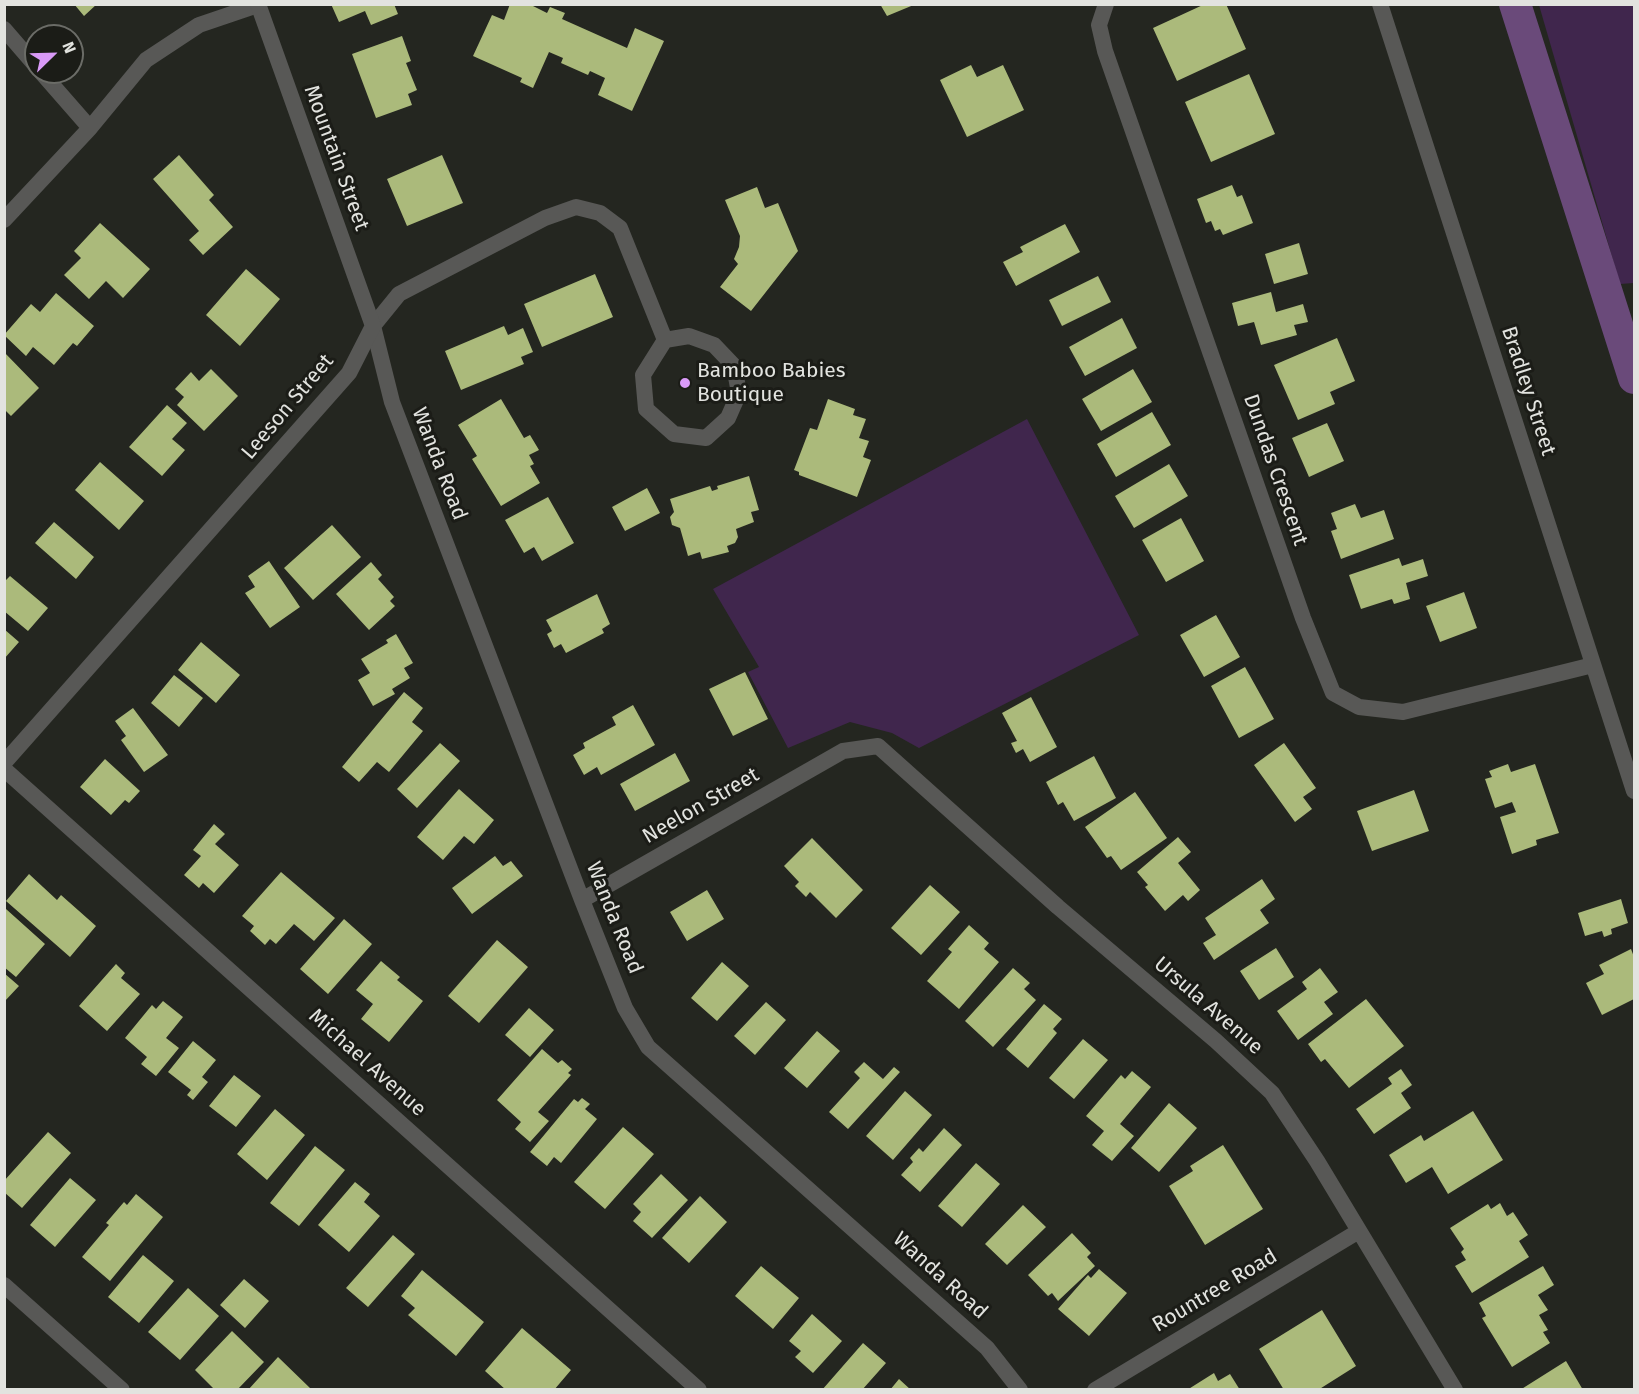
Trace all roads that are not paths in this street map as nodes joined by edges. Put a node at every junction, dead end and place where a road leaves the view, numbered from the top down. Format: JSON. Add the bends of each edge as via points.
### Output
{"nodes":[{"id":1,"x":1106,"y":4,"type":"edge"},
{"id":2,"x":1380,"y":4,"type":"edge"},
{"id":3,"x":258,"y":5,"type":"edge"},
{"id":4,"x":4,"y":29,"type":"edge"},
{"id":5,"x":24,"y":52,"type":"edge"},
{"id":6,"x":52,"y":84,"type":"edge"},
{"id":7,"x":90,"y":128,"type":"junction"},
{"id":8,"x":4,"y":220,"type":"edge"},
{"id":9,"x":373,"y":326,"type":"junction"},
{"id":10,"x":665,"y":340,"type":"junction"},
{"id":11,"x":1593,"y":665,"type":"junction"},
{"id":12,"x":843,"y":751,"type":"joint"},
{"id":13,"x":4,"y":763,"type":"edge"},
{"id":14,"x":4,"y":769,"type":"edge"},
{"id":15,"x":1635,"y":791,"type":"edge"},
{"id":16,"x":582,"y":900,"type":"junction"},
{"id":17,"x":1359,"y":1231,"type":"junction"},
{"id":18,"x":4,"y":1285,"type":"edge"},
{"id":19,"x":122,"y":1389,"type":"edge"},
{"id":20,"x":699,"y":1389,"type":"edge"},
{"id":21,"x":1020,"y":1389,"type":"edge"},
{"id":22,"x":1095,"y":1389,"type":"edge"},
{"id":23,"x":1455,"y":1389,"type":"edge"}],
"edges":[{"from":1,"to":11,"type":"street","name":"Dundas Crescent","via":[[1099,25],[1105,51],[1303,618],[1334,693],[1359,707],[1403,712]]},
{"from":2,"to":11,"type":"street","name":"Bradley Street"},
{"from":3,"to":7,"type":"street","via":[[199,25],[146,60]]},
{"from":3,"to":9,"type":"street","name":"Mountain Street"},
{"from":4,"to":5,"type":"street"},
{"from":6,"to":7,"type":"street"},
{"from":7,"to":8,"type":"street"},
{"from":9,"to":10,"type":"street","name":"Leeson Street","via":[[399,294],[545,218],[576,207],[600,213],[620,228]]},
{"from":9,"to":13,"type":"street","name":"Leeson Street","via":[[349,374]]},
{"from":9,"to":16,"type":"street","name":"Wanda Road","via":[[392,402]]},
{"from":10,"to":10,"type":"street","via":[[643,375],[646,409],[675,434],[706,438],[728,418],[739,393],[734,366],[714,345],[689,336]]},
{"from":11,"to":15,"type":"street","name":"Bradley Street"},
{"from":12,"to":16,"type":"street","name":"Neelon Street"},
{"from":12,"to":17,"type":"street","name":"Ursula Avenue","via":[[879,746],[1272,1093]]},
{"from":14,"to":20,"type":"street","name":"Michael Avenue"},
{"from":16,"to":21,"type":"street","name":"Wanda Road","via":[[625,1008],[648,1047],[987,1348]]},
{"from":17,"to":22,"type":"street","name":"Rountree Road"},
{"from":17,"to":23,"type":"street","name":"Ursula Avenue"},
{"from":18,"to":19,"type":"street"}]}
